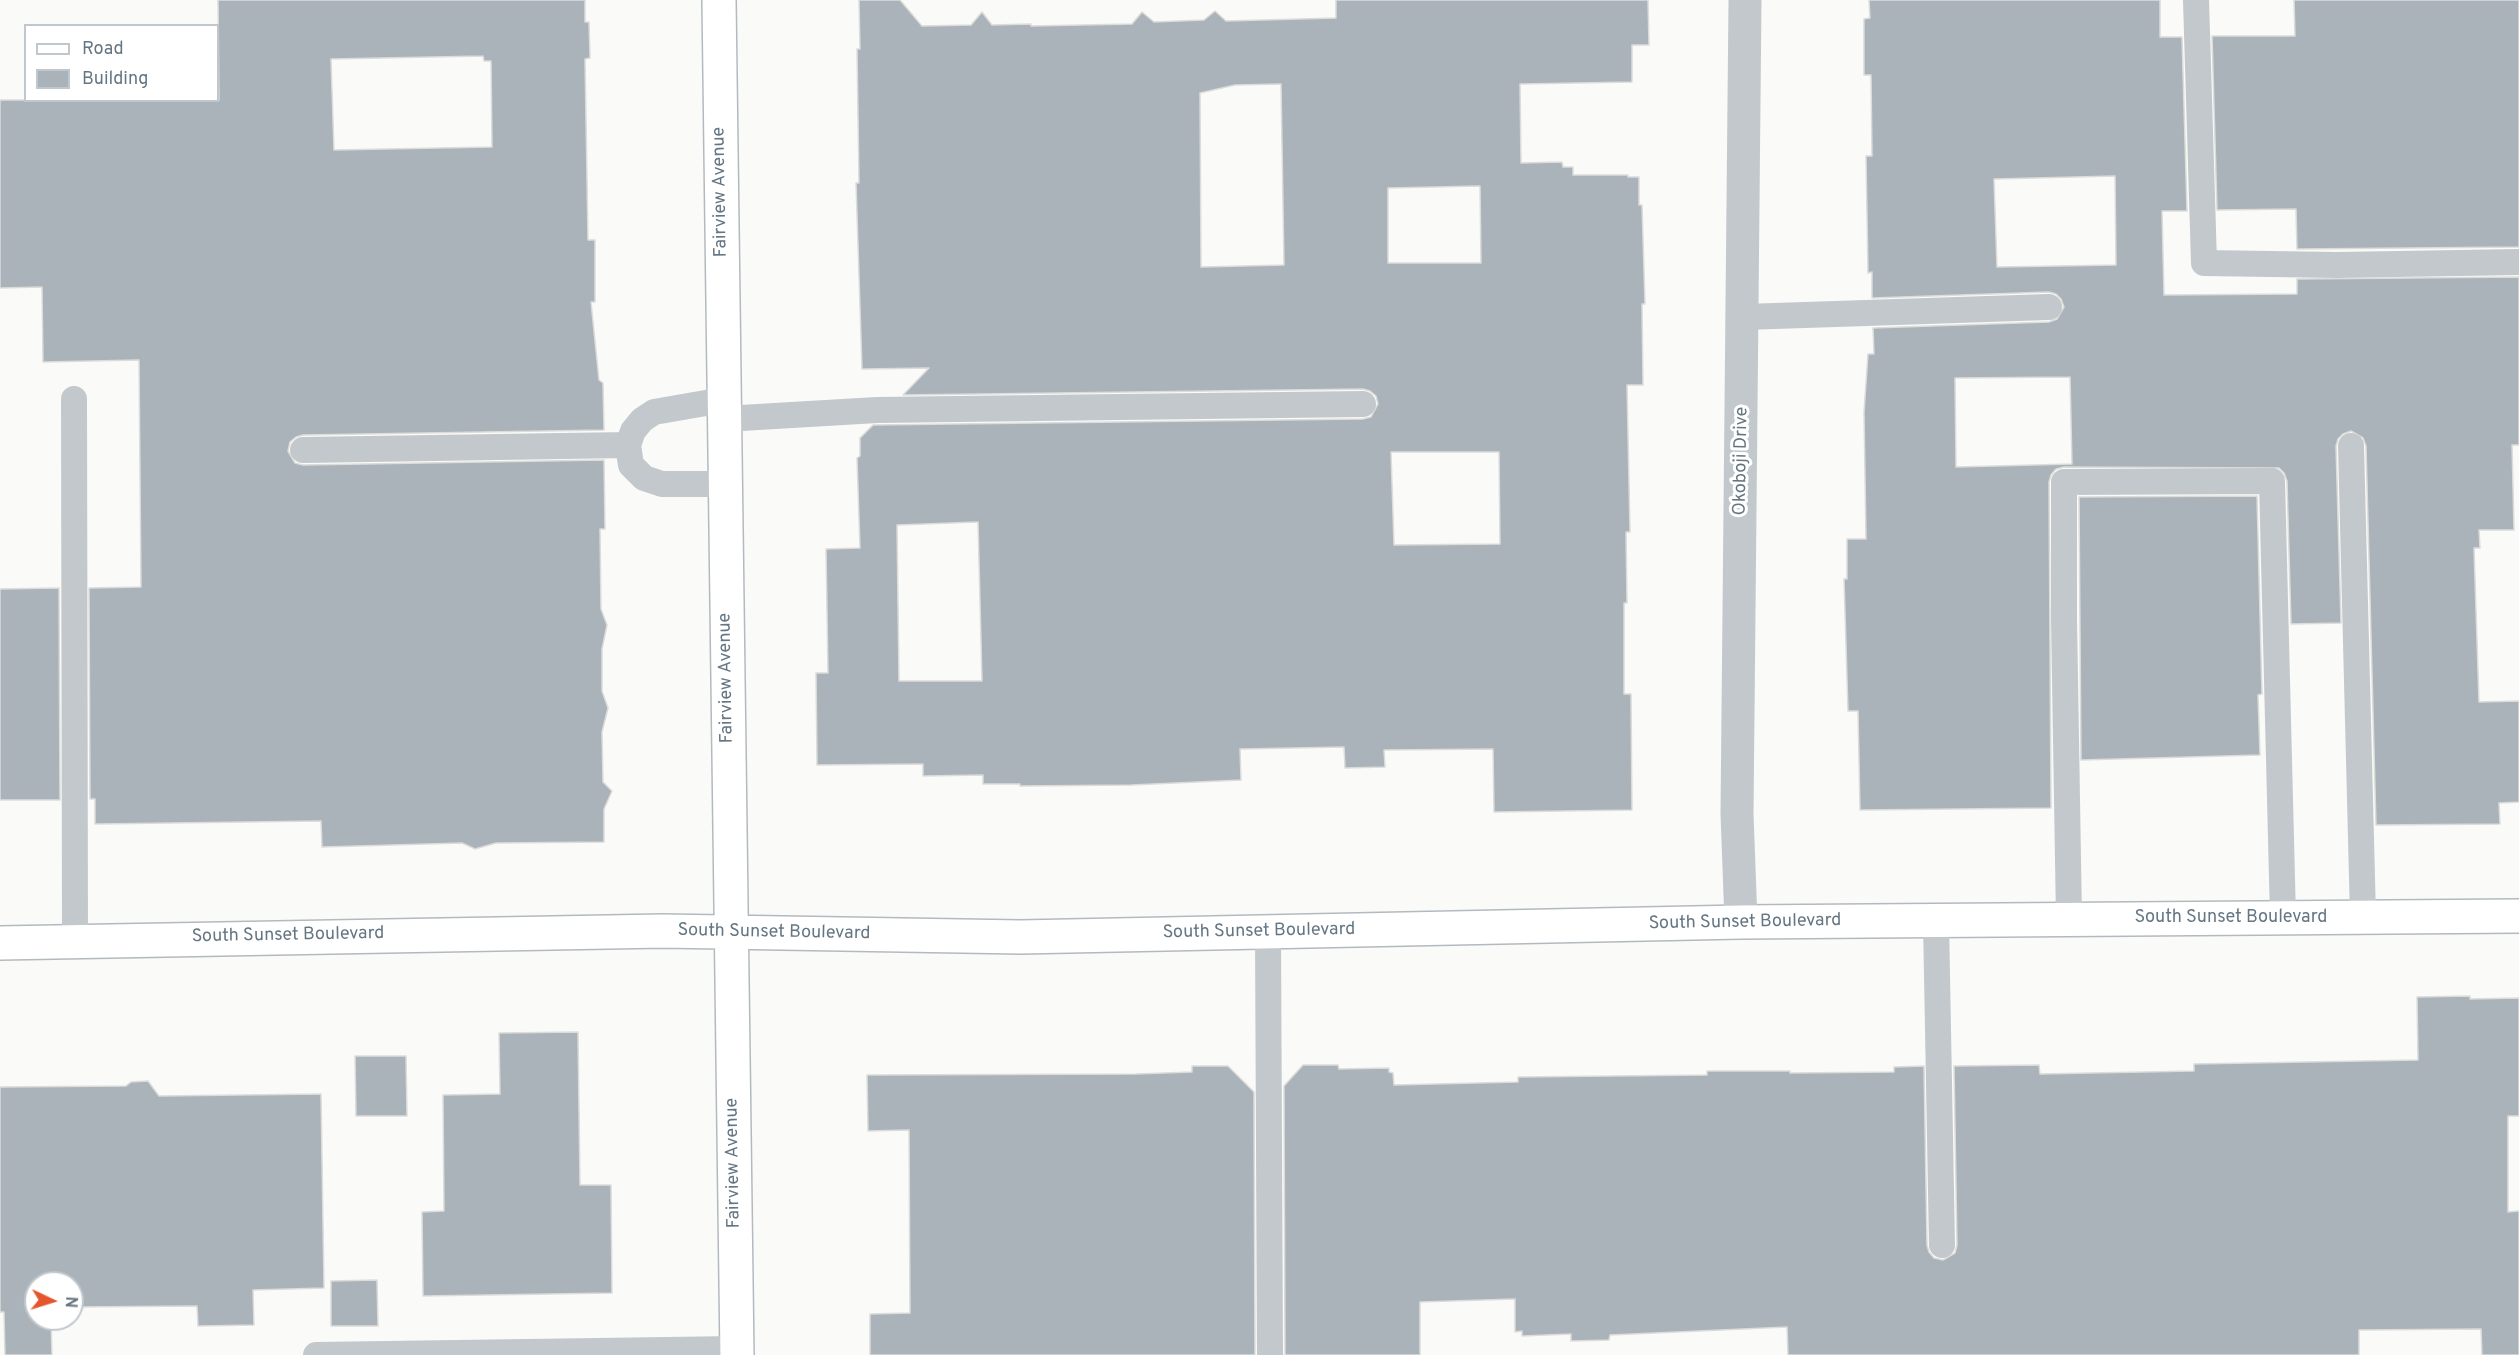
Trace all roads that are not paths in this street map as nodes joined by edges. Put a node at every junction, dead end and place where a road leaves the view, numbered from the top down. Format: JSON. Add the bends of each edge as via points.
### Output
{"nodes":[{"id":1,"x":718,"y":0,"type":"edge"},
{"id":2,"x":1745,"y":0,"type":"edge"},
{"id":3,"x":2196,"y":0,"type":"edge"},
{"id":4,"x":2519,"y":262,"type":"edge"},
{"id":5,"x":2049,"y":307,"type":"dead end"},
{"id":6,"x":1744,"y":317,"type":"junction"},
{"id":7,"x":74,"y":399,"type":"dead end"},
{"id":8,"x":1364,"y":404,"type":"dead end"},
{"id":9,"x":723,"y":410,"type":"junction"},
{"id":10,"x":628,"y":445,"type":"junction"},
{"id":11,"x":2351,"y":446,"type":"dead end"},
{"id":12,"x":303,"y":450,"type":"dead end"},
{"id":13,"x":725,"y":484,"type":"junction"},
{"id":14,"x":2519,"y":916,"type":"edge"},
{"id":15,"x":2362,"y":917,"type":"junction"},
{"id":16,"x":2283,"y":918,"type":"junction"},
{"id":17,"x":2069,"y":919,"type":"junction"},
{"id":18,"x":1936,"y":921,"type":"junction"},
{"id":19,"x":1741,"y":922,"type":"junction"},
{"id":20,"x":731,"y":932,"type":"junction"},
{"id":21,"x":1268,"y":932,"type":"junction"},
{"id":22,"x":75,"y":940,"type":"junction"},
{"id":23,"x":0,"y":943,"type":"edge"},
{"id":24,"x":1942,"y":1245,"type":"dead end"},
{"id":25,"x":737,"y":1352,"type":"edge"},
{"id":26,"x":316,"y":1355,"type":"edge"},
{"id":27,"x":1270,"y":1355,"type":"edge"}],
"edges":[{"from":1,"to":9,"type":"main road","name":"Fairview Avenue"},
{"from":2,"to":6,"type":"street","name":"Okoboji Drive"},
{"from":3,"to":4,"type":"lane","via":[[2204,263]]},
{"from":5,"to":6,"type":"lane"},
{"from":6,"to":19,"type":"street","name":"Okoboji Drive","via":[[1737,814]]},
{"from":7,"to":22,"type":"lane"},
{"from":8,"to":9,"type":"lane"},
{"from":9,"to":10,"type":"lane","via":[[654,412],[633,431]]},
{"from":9,"to":13,"type":"main road","name":"Fairview Avenue"},
{"from":10,"to":12,"type":"lane"},
{"from":10,"to":13,"type":"lane","via":[[631,465],[644,478],[662,484]]},
{"from":11,"to":15,"type":"lane"},
{"from":13,"to":20,"type":"main road","name":"Fairview Avenue"},
{"from":14,"to":15,"type":"main road","name":"South Sunset Boulevard"},
{"from":15,"to":16,"type":"main road","name":"South Sunset Boulevard"},
{"from":16,"to":17,"type":"main road","name":"South Sunset Boulevard"},
{"from":16,"to":17,"type":"lane","via":[[2272,481],[2064,482]]},
{"from":17,"to":18,"type":"main road","name":"South Sunset Boulevard"},
{"from":18,"to":19,"type":"main road","name":"South Sunset Boulevard"},
{"from":18,"to":24,"type":"lane"},
{"from":19,"to":21,"type":"main road","name":"South Sunset Boulevard"},
{"from":20,"to":21,"type":"main road","name":"South Sunset Boulevard","via":[[1021,937]]},
{"from":20,"to":22,"type":"main road","name":"South Sunset Boulevard"},
{"from":20,"to":25,"type":"main road","name":"Fairview Avenue"},
{"from":21,"to":27,"type":"lane"},
{"from":22,"to":23,"type":"main road","name":"South Sunset Boulevard"},
{"from":25,"to":26,"type":"lane"}]}
